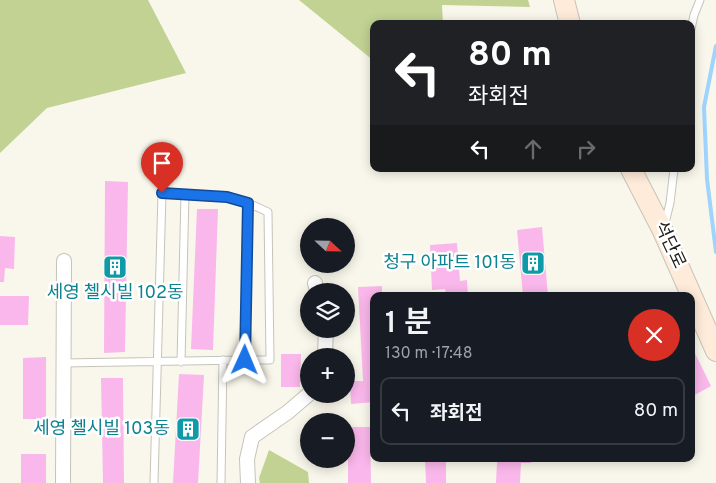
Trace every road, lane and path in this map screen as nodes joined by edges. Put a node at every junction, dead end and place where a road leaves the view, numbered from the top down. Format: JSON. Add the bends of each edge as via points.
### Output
{"nodes":[{"id":1,"x":564,"y":0,"type":"edge"},
{"id":2,"x":700,"y":0,"type":"edge"},
{"id":3,"x":569,"y":20,"type":"edge"},
{"id":4,"x":693,"y":20,"type":"edge"},
{"id":5,"x":633,"y":172,"type":"edge"},
{"id":6,"x":674,"y":172,"type":"edge"},
{"id":7,"x":185,"y":194,"type":"junction"},
{"id":8,"x":248,"y":203,"type":"junction"},
{"id":9,"x":663,"y":231,"type":"junction"},
{"id":10,"x":64,"y":261,"type":"dead end"},
{"id":11,"x":690,"y":292,"type":"edge"},
{"id":12,"x":695,"y":303,"type":"edge"},
{"id":13,"x":716,"y":351,"type":"edge"},
{"id":14,"x":223,"y":360,"type":"junction"},
{"id":15,"x":245,"y":360,"type":"junction"},
{"id":16,"x":157,"y":362,"type":"junction"},
{"id":17,"x":181,"y":362,"type":"junction"},
{"id":18,"x":63,"y":363,"type":"junction"},
{"id":19,"x":300,"y":402,"type":"edge"},
{"id":20,"x":63,"y":483,"type":"edge"},
{"id":21,"x":154,"y":483,"type":"edge"},
{"id":22,"x":221,"y":483,"type":"edge"},
{"id":23,"x":248,"y":483,"type":"edge"}],
"edges":[{"from":1,"to":3,"type":"main road"},
{"from":2,"to":4,"type":"lane"},
{"from":5,"to":9,"type":"main road","name":"석단로"},
{"from":6,"to":9,"type":"lane"},
{"from":7,"to":8,"type":"lane","via":[[227,197]]},
{"from":7,"to":16,"type":"lane","via":[[162,193]]},
{"from":7,"to":17,"type":"lane"},
{"from":8,"to":15,"type":"lane"},
{"from":8,"to":15,"type":"lane","via":[[268,212],[270,360]]},
{"from":9,"to":11,"type":"main road","name":"석단로"},
{"from":10,"to":18,"type":"street"},
{"from":12,"to":13,"type":"main road","name":"석단로"},
{"from":14,"to":15,"type":"lane"},
{"from":14,"to":17,"type":"lane"},
{"from":14,"to":22,"type":"lane"},
{"from":16,"to":17,"type":"lane"},
{"from":16,"to":18,"type":"lane"},
{"from":16,"to":21,"type":"lane"},
{"from":18,"to":20,"type":"street"},
{"from":19,"to":23,"type":"street","via":[[252,437],[247,459]]}]}
